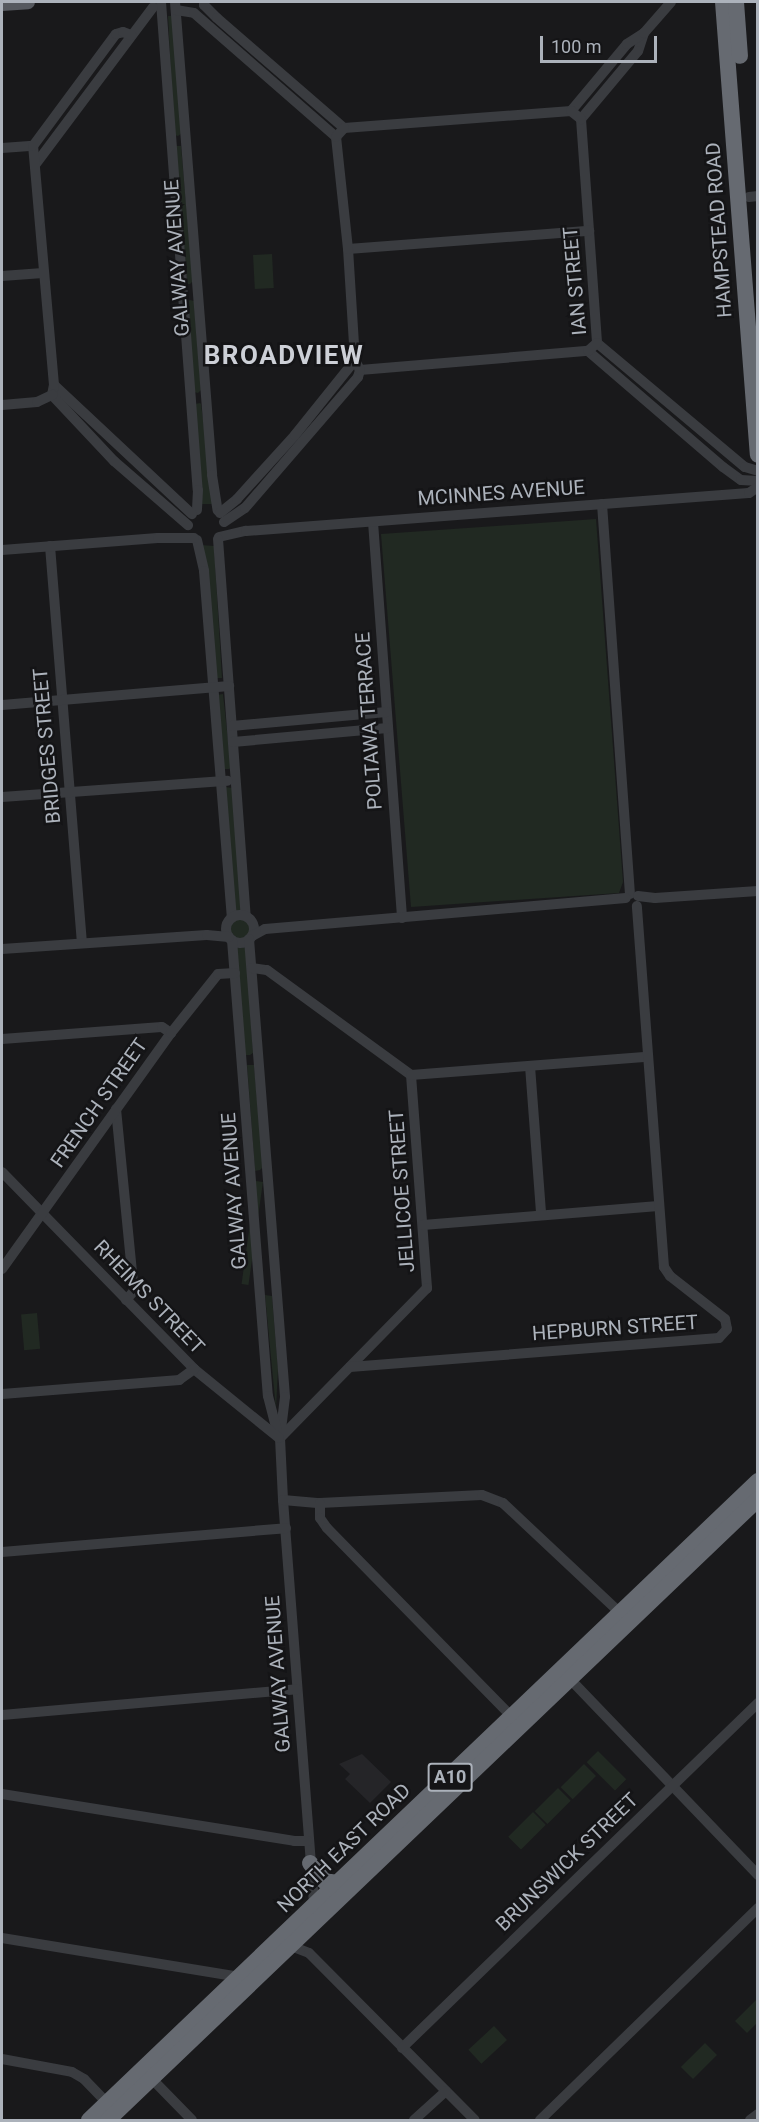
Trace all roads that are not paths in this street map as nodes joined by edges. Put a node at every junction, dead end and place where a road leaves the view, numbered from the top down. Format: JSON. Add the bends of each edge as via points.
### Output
{"nodes":[{"id":1,"x":28,"y":2,"type":"edge"},
{"id":2,"x":204,"y":2,"type":"edge"},
{"id":3,"x":671,"y":2,"type":"edge"},
{"id":4,"x":723,"y":2,"type":"edge"},
{"id":5,"x":736,"y":2,"type":"edge"},
{"id":6,"x":154,"y":3,"type":"edge"},
{"id":7,"x":2,"y":4,"type":"edge"},
{"id":8,"x":175,"y":6,"type":"edge"},
{"id":9,"x":644,"y":33,"type":"junction"},
{"id":10,"x":131,"y":35,"type":"junction"},
{"id":11,"x":571,"y":111,"type":"junction"},
{"id":12,"x":581,"y":119,"type":"junction"},
{"id":13,"x":340,"y":133,"type":"junction"},
{"id":14,"x":33,"y":146,"type":"junction"},
{"id":15,"x":2,"y":148,"type":"edge"},
{"id":16,"x":35,"y":165,"type":"junction"},
{"id":17,"x":748,"y":197,"type":"edge"},
{"id":18,"x":589,"y":231,"type":"junction"},
{"id":19,"x":348,"y":249,"type":"junction"},
{"id":20,"x":43,"y":273,"type":"junction"},
{"id":21,"x":2,"y":276,"type":"edge"},
{"id":22,"x":758,"y":311,"type":"edge"},
{"id":23,"x":753,"y":333,"type":"edge"},
{"id":24,"x":597,"y":343,"type":"junction"},
{"id":25,"x":588,"y":351,"type":"junction"},
{"id":26,"x":357,"y":365,"type":"junction"},
{"id":27,"x":53,"y":390,"type":"junction"},
{"id":28,"x":2,"y":405,"type":"edge"},
{"id":29,"x":758,"y":455,"type":"edge"},
{"id":30,"x":758,"y":471,"type":"edge"},
{"id":31,"x":758,"y":481,"type":"edge"},
{"id":32,"x":758,"y":487,"type":"edge"},
{"id":33,"x":602,"y":504,"type":"junction"},
{"id":34,"x":245,"y":508,"type":"junction"},
{"id":35,"x":194,"y":512,"type":"junction"},
{"id":36,"x":176,"y":516,"type":"junction"},
{"id":37,"x":222,"y":518,"type":"junction"},
{"id":38,"x":373,"y":522,"type":"junction"},
{"id":39,"x":188,"y":526,"type":"junction"},
{"id":40,"x":241,"y":530,"type":"junction"},
{"id":41,"x":177,"y":534,"type":"junction"},
{"id":42,"x":166,"y":538,"type":"junction"},
{"id":43,"x":218,"y":538,"type":"junction"},
{"id":44,"x":196,"y":539,"type":"junction"},
{"id":45,"x":50,"y":546,"type":"junction"},
{"id":46,"x":2,"y":550,"type":"edge"},
{"id":47,"x":229,"y":686,"type":"junction"},
{"id":48,"x":212,"y":688,"type":"junction"},
{"id":49,"x":61,"y":701,"type":"junction"},
{"id":50,"x":2,"y":705,"type":"edge"},
{"id":51,"x":386,"y":712,"type":"junction"},
{"id":52,"x":232,"y":726,"type":"junction"},
{"id":53,"x":387,"y":728,"type":"junction"},
{"id":54,"x":233,"y":742,"type":"junction"},
{"id":55,"x":236,"y":780,"type":"junction"},
{"id":56,"x":221,"y":781,"type":"junction"},
{"id":57,"x":69,"y":792,"type":"junction"},
{"id":58,"x":2,"y":797,"type":"edge"},
{"id":59,"x":758,"y":891,"type":"edge"},
{"id":60,"x":633,"y":902,"type":"junction"},
{"id":61,"x":232,"y":918,"type":"junction"},
{"id":62,"x":402,"y":918,"type":"junction"},
{"id":63,"x":250,"y":929,"type":"junction"},
{"id":64,"x":229,"y":935,"type":"junction"},
{"id":65,"x":82,"y":943,"type":"junction"},
{"id":66,"x":2,"y":950,"type":"edge"},
{"id":67,"x":252,"y":968,"type":"junction"},
{"id":68,"x":235,"y":973,"type":"junction"},
{"id":69,"x":171,"y":1033,"type":"junction"},
{"id":70,"x":2,"y":1040,"type":"edge"},
{"id":71,"x":647,"y":1057,"type":"junction"},
{"id":72,"x":530,"y":1066,"type":"junction"},
{"id":73,"x":411,"y":1076,"type":"junction"},
{"id":74,"x":116,"y":1109,"type":"junction"},
{"id":75,"x":2,"y":1172,"type":"edge"},
{"id":76,"x":658,"y":1206,"type":"junction"},
{"id":77,"x":43,"y":1213,"type":"junction"},
{"id":78,"x":541,"y":1214,"type":"junction"},
{"id":79,"x":423,"y":1225,"type":"junction"},
{"id":80,"x":2,"y":1269,"type":"edge"},
{"id":81,"x":126,"y":1300,"type":"junction"},
{"id":82,"x":350,"y":1367,"type":"junction"},
{"id":83,"x":194,"y":1369,"type":"junction"},
{"id":84,"x":2,"y":1394,"type":"edge"},
{"id":85,"x":279,"y":1438,"type":"junction"},
{"id":86,"x":758,"y":1481,"type":"edge"},
{"id":87,"x":758,"y":1499,"type":"edge"},
{"id":88,"x":283,"y":1500,"type":"junction"},
{"id":89,"x":320,"y":1503,"type":"junction"},
{"id":90,"x":286,"y":1528,"type":"junction"},
{"id":91,"x":2,"y":1552,"type":"edge"},
{"id":92,"x":620,"y":1613,"type":"junction"},
{"id":93,"x":565,"y":1674,"type":"junction"},
{"id":94,"x":297,"y":1689,"type":"junction"},
{"id":95,"x":758,"y":1703,"type":"edge"},
{"id":96,"x":2,"y":1715,"type":"edge"},
{"id":97,"x":512,"y":1717,"type":"junction"},
{"id":98,"x":671,"y":1785,"type":"junction"},
{"id":99,"x":2,"y":1794,"type":"edge"},
{"id":100,"x":308,"y":1841,"type":"junction"},
{"id":101,"x":310,"y":1863,"type":"junction"},
{"id":102,"x":758,"y":1875,"type":"edge"},
{"id":103,"x":339,"y":1883,"type":"junction"},
{"id":104,"x":758,"y":1908,"type":"edge"},
{"id":105,"x":316,"y":1913,"type":"junction"},
{"id":106,"x":2,"y":1938,"type":"edge"},
{"id":107,"x":291,"y":1946,"type":"junction"},
{"id":108,"x":240,"y":1977,"type":"junction"},
{"id":109,"x":402,"y":2048,"type":"junction"},
{"id":110,"x":2,"y":2060,"type":"edge"},
{"id":111,"x":147,"y":2073,"type":"junction"},
{"id":112,"x":446,"y":2091,"type":"junction"},
{"id":113,"x":111,"y":2112,"type":"edge"},
{"id":114,"x":758,"y":2114,"type":"edge"},
{"id":115,"x":89,"y":2121,"type":"edge"},
{"id":116,"x":192,"y":2121,"type":"edge"},
{"id":117,"x":414,"y":2121,"type":"edge"},
{"id":118,"x":475,"y":2121,"type":"edge"},
{"id":119,"x":540,"y":2121,"type":"edge"},
{"id":120,"x":750,"y":2121,"type":"edge"}],
"edges":[{"from":1,"to":7,"type":"main road"},
{"from":2,"to":13,"type":"street"},
{"from":3,"to":9,"type":"street"},
{"from":4,"to":17,"type":"highway","name":"HAMPSTEAD ROAD"},
{"from":5,"to":17,"type":"highway","name":"HAMPSTEAD ROAD"},
{"from":6,"to":10,"type":"street"},
{"from":6,"to":35,"type":"street","name":"GALWAY AVENUE","via":[[162,18],[198,490]]},
{"from":8,"to":13,"type":"street","via":[[194,13]]},
{"from":8,"to":37,"type":"street","name":"GALWAY AVENUE","via":[[212,476]]},
{"from":9,"to":11,"type":"street","via":[[627,44]]},
{"from":9,"to":12,"type":"street","via":[[638,51]]},
{"from":10,"to":14,"type":"street","via":[[116,34]]},
{"from":10,"to":16,"type":"street"},
{"from":11,"to":12,"type":"street"},
{"from":11,"to":13,"type":"street"},
{"from":12,"to":18,"type":"street","name":"IAN STREET"},
{"from":13,"to":19,"type":"street"},
{"from":14,"to":15,"type":"street"},
{"from":14,"to":16,"type":"street"},
{"from":16,"to":20,"type":"street"},
{"from":17,"to":22,"type":"highway","name":"HAMPSTEAD ROAD"},
{"from":17,"to":23,"type":"highway","name":"HAMPSTEAD ROAD"},
{"from":18,"to":19,"type":"street"},
{"from":18,"to":24,"type":"street","name":"IAN STREET"},
{"from":19,"to":26,"type":"street"},
{"from":20,"to":21,"type":"street"},
{"from":20,"to":27,"type":"street"},
{"from":23,"to":29,"type":"highway","name":"HAMPSTEAD ROAD"},
{"from":24,"to":25,"type":"street"},
{"from":24,"to":30,"type":"street","name":"IAN STREET","via":[[745,467]]},
{"from":25,"to":26,"type":"street"},
{"from":25,"to":31,"type":"street","name":"IAN STREET","via":[[723,467],[741,480]]},
{"from":26,"to":34,"type":"street","via":[[358,377]]},
{"from":26,"to":37,"type":"street"},
{"from":27,"to":28,"type":"street","via":[[37,402]]},
{"from":27,"to":35,"type":"street"},
{"from":27,"to":36,"type":"street","via":[[114,460]]},
{"from":32,"to":33,"type":"street","name":"MCINNES AVENUE","via":[[750,493]]},
{"from":33,"to":38,"type":"street","name":"MCINNES AVENUE"},
{"from":33,"to":60,"type":"street"},
{"from":34,"to":37,"type":"street"},
{"from":34,"to":40,"type":"street","via":[[236,521]]},
{"from":35,"to":37,"type":"street","via":[[208,507]]},
{"from":35,"to":39,"type":"street"},
{"from":36,"to":39,"type":"street"},
{"from":36,"to":41,"type":"street"},
{"from":37,"to":40,"type":"street","name":"MCINNES AVENUE"},
{"from":37,"to":43,"type":"street"},
{"from":38,"to":40,"type":"street","name":"MCINNES AVENUE"},
{"from":38,"to":51,"type":"street","name":"POLTAWA TERRACE"},
{"from":39,"to":41,"type":"street"},
{"from":39,"to":44,"type":"street"},
{"from":40,"to":43,"type":"street","name":"MCINNES AVENUE"},
{"from":41,"to":42,"type":"street"},
{"from":42,"to":44,"type":"street"},
{"from":42,"to":45,"type":"street"},
{"from":43,"to":44,"type":"street","via":[[208,543]]},
{"from":43,"to":47,"type":"street","name":"GALWAY AVENUE"},
{"from":44,"to":48,"type":"street","via":[[204,571]]},
{"from":45,"to":46,"type":"street"},
{"from":45,"to":49,"type":"street","name":"BRIDGES STREET"},
{"from":47,"to":48,"type":"street"},
{"from":47,"to":52,"type":"street","name":"GALWAY AVENUE"},
{"from":48,"to":49,"type":"street"},
{"from":48,"to":56,"type":"street"},
{"from":49,"to":50,"type":"street"},
{"from":49,"to":57,"type":"street","name":"BRIDGES STREET"},
{"from":51,"to":52,"type":"street"},
{"from":51,"to":53,"type":"street","name":"POLTAWA TERRACE"},
{"from":52,"to":54,"type":"street","name":"GALWAY AVENUE"},
{"from":53,"to":54,"type":"street"},
{"from":53,"to":62,"type":"street","name":"POLTAWA TERRACE"},
{"from":54,"to":55,"type":"street","name":"GALWAY AVENUE"},
{"from":55,"to":56,"type":"street"},
{"from":55,"to":63,"type":"street","name":"GALWAY AVENUE"},
{"from":56,"to":57,"type":"street"},
{"from":56,"to":61,"type":"street"},
{"from":57,"to":58,"type":"street"},
{"from":57,"to":65,"type":"street","name":"BRIDGES STREET"},
{"from":59,"to":60,"type":"street"},
{"from":60,"to":62,"type":"street"},
{"from":60,"to":71,"type":"street"},
{"from":61,"to":63,"type":"street"},
{"from":61,"to":64,"type":"street"},
{"from":62,"to":63,"type":"street"},
{"from":63,"to":64,"type":"street","via":[[243,942]]},
{"from":63,"to":67,"type":"street","name":"GALWAY AVENUE"},
{"from":64,"to":65,"type":"street"},
{"from":64,"to":68,"type":"street","name":"GALWAY AVENUE"},
{"from":65,"to":66,"type":"street"},
{"from":67,"to":73,"type":"street","via":[[267,970]]},
{"from":67,"to":85,"type":"street","name":"GALWAY AVENUE","via":[[285,1397]]},
{"from":68,"to":69,"type":"street","name":"FRENCH STREET","via":[[218,974]]},
{"from":68,"to":85,"type":"street","name":"GALWAY AVENUE","via":[[268,1396]]},
{"from":69,"to":70,"type":"street","via":[[162,1027]]},
{"from":69,"to":74,"type":"street","name":"FRENCH STREET"},
{"from":71,"to":72,"type":"street"},
{"from":71,"to":76,"type":"street"},
{"from":72,"to":73,"type":"street"},
{"from":72,"to":78,"type":"street"},
{"from":73,"to":79,"type":"street","name":"JELLICOE STREET"},
{"from":74,"to":77,"type":"street","name":"FRENCH STREET"},
{"from":74,"to":81,"type":"street","via":[[134,1291]]},
{"from":75,"to":77,"type":"street","name":"RHEIMS STREET"},
{"from":76,"to":78,"type":"street"},
{"from":76,"to":82,"type":"street","name":"HEPBURN STREET","via":[[664,1267],[725,1319],[727,1329],[719,1338]]},
{"from":77,"to":80,"type":"street","name":"FRENCH STREET"},
{"from":77,"to":81,"type":"street","name":"RHEIMS STREET"},
{"from":78,"to":79,"type":"street"},
{"from":79,"to":82,"type":"street","name":"JELLICOE STREET","via":[[427,1288]]},
{"from":81,"to":83,"type":"street","name":"RHEIMS STREET"},
{"from":82,"to":85,"type":"street","name":"JELLICOE STREET"},
{"from":83,"to":84,"type":"street","via":[[179,1380]]},
{"from":83,"to":85,"type":"street","name":"RHEIMS STREET"},
{"from":85,"to":88,"type":"street","name":"GALWAY AVENUE"},
{"from":86,"to":92,"type":"highway","name":"NORTH EAST ROAD","number":"A10"},
{"from":87,"to":93,"type":"highway","name":"NORTH EAST ROAD","number":"A10"},
{"from":88,"to":89,"type":"street"},
{"from":88,"to":90,"type":"street","name":"GALWAY AVENUE"},
{"from":89,"to":92,"type":"street","via":[[482,1495],[503,1503]]},
{"from":89,"to":97,"type":"street","via":[[320,1518],[327,1528]]},
{"from":90,"to":91,"type":"street"},
{"from":90,"to":94,"type":"street","name":"GALWAY AVENUE"},
{"from":92,"to":93,"type":"highway","name":"NORTH EAST ROAD","number":"A10"},
{"from":93,"to":97,"type":"highway","name":"NORTH EAST ROAD","number":"A10"},
{"from":93,"to":98,"type":"street"},
{"from":93,"to":105,"type":"highway","name":"NORTH EAST ROAD","number":"A10"},
{"from":94,"to":96,"type":"street"},
{"from":94,"to":100,"type":"street","name":"GALWAY AVENUE"},
{"from":95,"to":98,"type":"street","name":"BRUNSWICK STREET"},
{"from":97,"to":103,"type":"highway","name":"NORTH EAST ROAD","number":"A10"},
{"from":98,"to":102,"type":"street"},
{"from":98,"to":109,"type":"street","name":"BRUNSWICK STREET"},
{"from":99,"to":100,"type":"street"},
{"from":100,"to":101,"type":"street","name":"GALWAY AVENUE"},
{"from":101,"to":103,"type":"highway","via":[[324,1881]]},
{"from":101,"to":105,"type":"street","name":"GALWAY AVENUE"},
{"from":103,"to":105,"type":"highway","name":"NORTH EAST ROAD","number":"A10"},
{"from":104,"to":119,"type":"street"},
{"from":105,"to":107,"type":"highway","name":"NORTH EAST ROAD","number":"A10"},
{"from":105,"to":108,"type":"highway","name":"NORTH EAST ROAD","number":"A10"},
{"from":106,"to":108,"type":"street"},
{"from":107,"to":109,"type":"street","via":[[309,1953]]},
{"from":107,"to":111,"type":"highway","name":"NORTH EAST ROAD","number":"A10"},
{"from":108,"to":111,"type":"highway","name":"NORTH EAST ROAD","number":"A10"},
{"from":109,"to":112,"type":"street"},
{"from":110,"to":113,"type":"street","via":[[72,2072],[84,2079]]},
{"from":111,"to":113,"type":"highway","name":"NORTH EAST ROAD","number":"A10"},
{"from":111,"to":116,"type":"street"},
{"from":112,"to":117,"type":"street"},
{"from":112,"to":118,"type":"street"},
{"from":113,"to":115,"type":"highway","name":"NORTH EAST ROAD","number":"A10"},
{"from":114,"to":120,"type":"street"}]}
